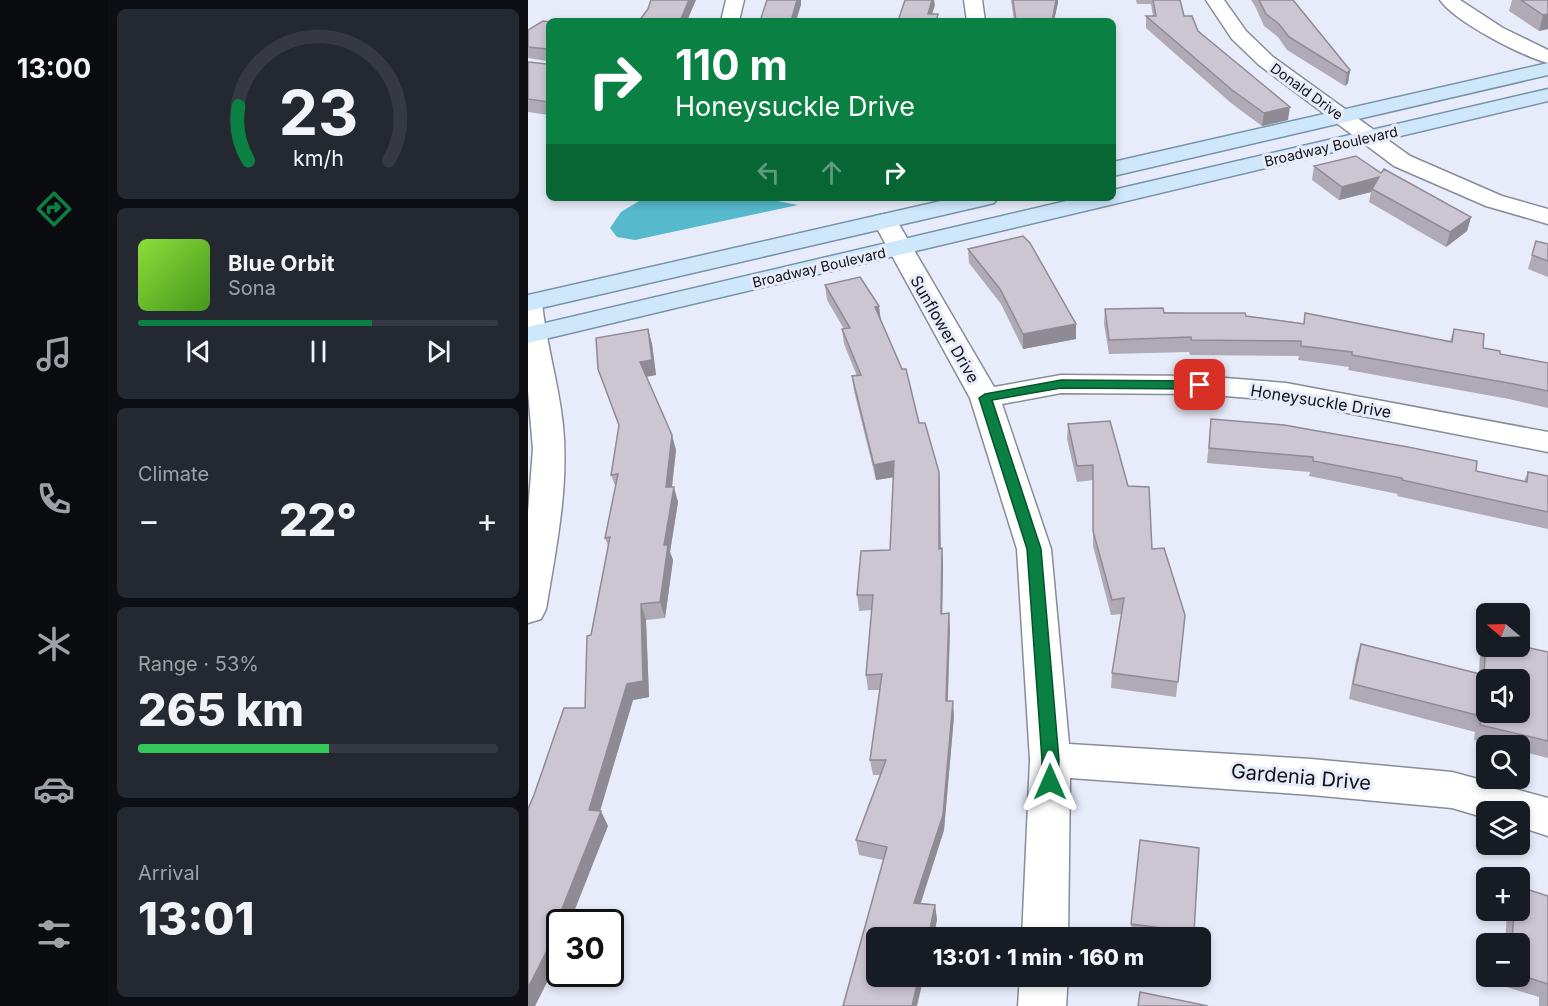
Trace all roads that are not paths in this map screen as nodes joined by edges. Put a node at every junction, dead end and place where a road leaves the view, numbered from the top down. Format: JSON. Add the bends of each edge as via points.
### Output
{"nodes":[{"id":1,"x":735,"y":0,"type":"edge"},
{"id":2,"x":973,"y":0,"type":"edge"},
{"id":3,"x":1215,"y":0,"type":"edge"},
{"id":4,"x":1449,"y":0,"type":"edge"},
{"id":5,"x":731,"y":18,"type":"edge"},
{"id":6,"x":976,"y":18,"type":"edge"},
{"id":7,"x":1548,"y":57,"type":"edge"},
{"id":8,"x":1548,"y":69,"type":"edge"},
{"id":9,"x":1548,"y":95,"type":"edge"},
{"id":10,"x":1342,"y":117,"type":"junction"},
{"id":11,"x":1369,"y":137,"type":"junction"},
{"id":12,"x":1116,"y":168,"type":"edge"},
{"id":13,"x":1116,"y":197,"type":"edge"},
{"id":14,"x":978,"y":201,"type":"edge"},
{"id":15,"x":1078,"y":201,"type":"edge"},
{"id":16,"x":1548,"y":217,"type":"edge"},
{"id":17,"x":892,"y":235,"type":"junction"},
{"id":18,"x":528,"y":303,"type":"edge"},
{"id":19,"x":529,"y":335,"type":"edge"},
{"id":20,"x":985,"y":398,"type":"junction"},
{"id":21,"x":1548,"y":442,"type":"edge"},
{"id":22,"x":528,"y":609,"type":"edge"},
{"id":23,"x":1050,"y":760,"type":"junction"},
{"id":24,"x":1548,"y":817,"type":"edge"},
{"id":25,"x":1045,"y":927,"type":"edge"},
{"id":26,"x":1043,"y":987,"type":"edge"},
{"id":27,"x":1042,"y":1006,"type":"edge"}],
"edges":[{"from":1,"to":5,"type":"street"},
{"from":2,"to":6,"type":"street"},
{"from":3,"to":10,"type":"street","name":"Donald Drive","via":[[1239,35],[1266,61]]},
{"from":4,"to":7,"type":"street","via":[[1516,44]]},
{"from":8,"to":10,"type":"main road","name":"Broadway Boulevard"},
{"from":9,"to":11,"type":"main road","name":"Broadway Boulevard"},
{"from":10,"to":11,"type":"street","name":"Donald Drive"},
{"from":10,"to":12,"type":"main road","name":"Broadway Boulevard"},
{"from":11,"to":13,"type":"main road","name":"Broadway Boulevard"},
{"from":11,"to":16,"type":"street","name":"Donald Drive","via":[[1402,161],[1494,201]]},
{"from":14,"to":17,"type":"main road","name":"Broadway Boulevard"},
{"from":15,"to":17,"type":"main road","name":"Broadway Boulevard"},
{"from":17,"to":18,"type":"main road","name":"Broadway Boulevard"},
{"from":17,"to":19,"type":"main road","name":"Broadway Boulevard"},
{"from":17,"to":20,"type":"street","name":"Sunflower Drive"},
{"from":18,"to":19,"type":"street"},
{"from":19,"to":22,"type":"street","via":[[548,426],[546,508]]},
{"from":20,"to":21,"type":"street","name":"Honeysuckle Drive","via":[[1061,384],[1200,385],[1286,392]]},
{"from":20,"to":23,"type":"street","name":"Sunflower Drive","via":[[1034,549]]},
{"from":23,"to":24,"type":"street","name":"Gardenia Drive","via":[[1452,790]]},
{"from":23,"to":25,"type":"street","name":"Sunflower Drive"},
{"from":26,"to":27,"type":"street"}]}
